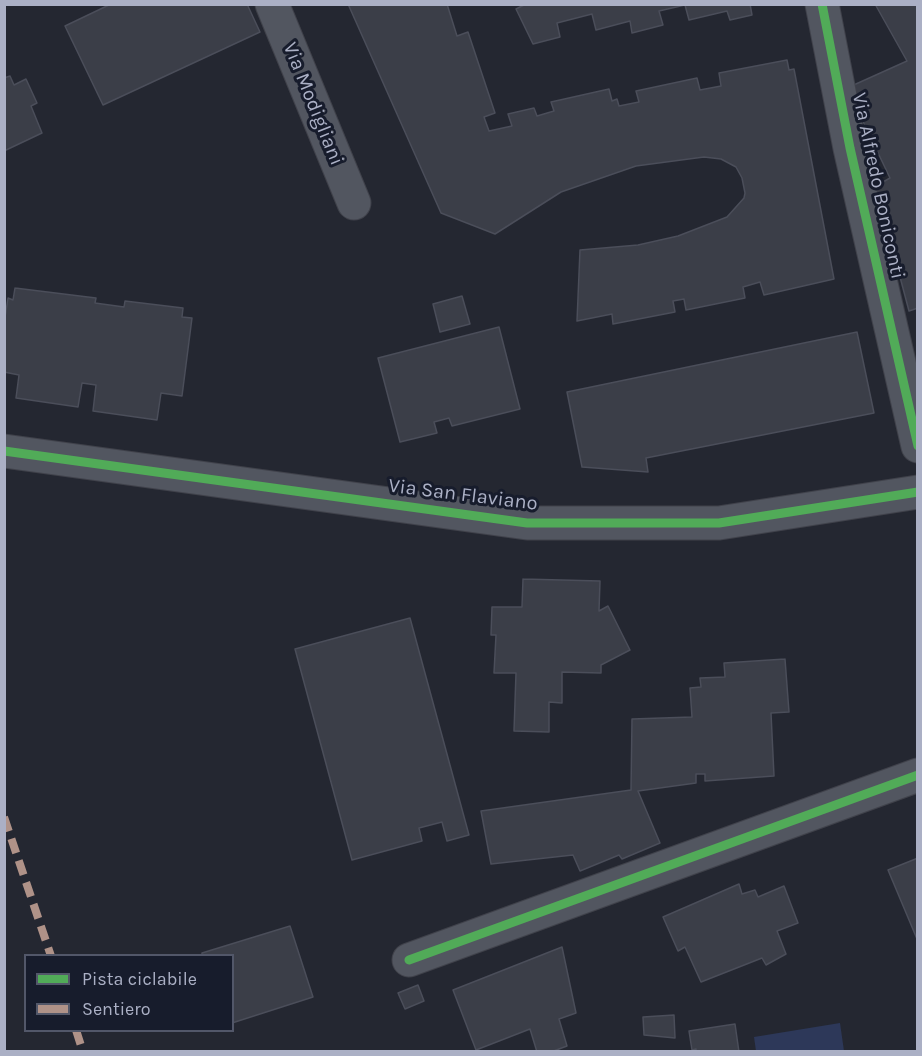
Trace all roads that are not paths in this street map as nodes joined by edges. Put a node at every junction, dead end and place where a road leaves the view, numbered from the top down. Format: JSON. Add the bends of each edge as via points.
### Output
{"nodes":[{"id":1,"x":272,"y":4,"type":"edge"},
{"id":2,"x":822,"y":4,"type":"edge"},
{"id":3,"x":354,"y":203,"type":"dead end"},
{"id":4,"x":918,"y":446,"type":"edge"},
{"id":5,"x":4,"y":451,"type":"edge"},
{"id":6,"x":918,"y":492,"type":"edge"},
{"id":7,"x":918,"y":775,"type":"edge"},
{"id":8,"x":409,"y":960,"type":"dead end"}],
"edges":[{"from":1,"to":3,"type":"street","name":"Via Modigliani"},
{"from":2,"to":4,"type":"street","name":"Via Alfredo Boniconti","via":[[850,148]]},
{"from":5,"to":6,"type":"street","name":"Via San Flaviano","via":[[527,523],[719,523]]},
{"from":7,"to":8,"type":"street"}]}
